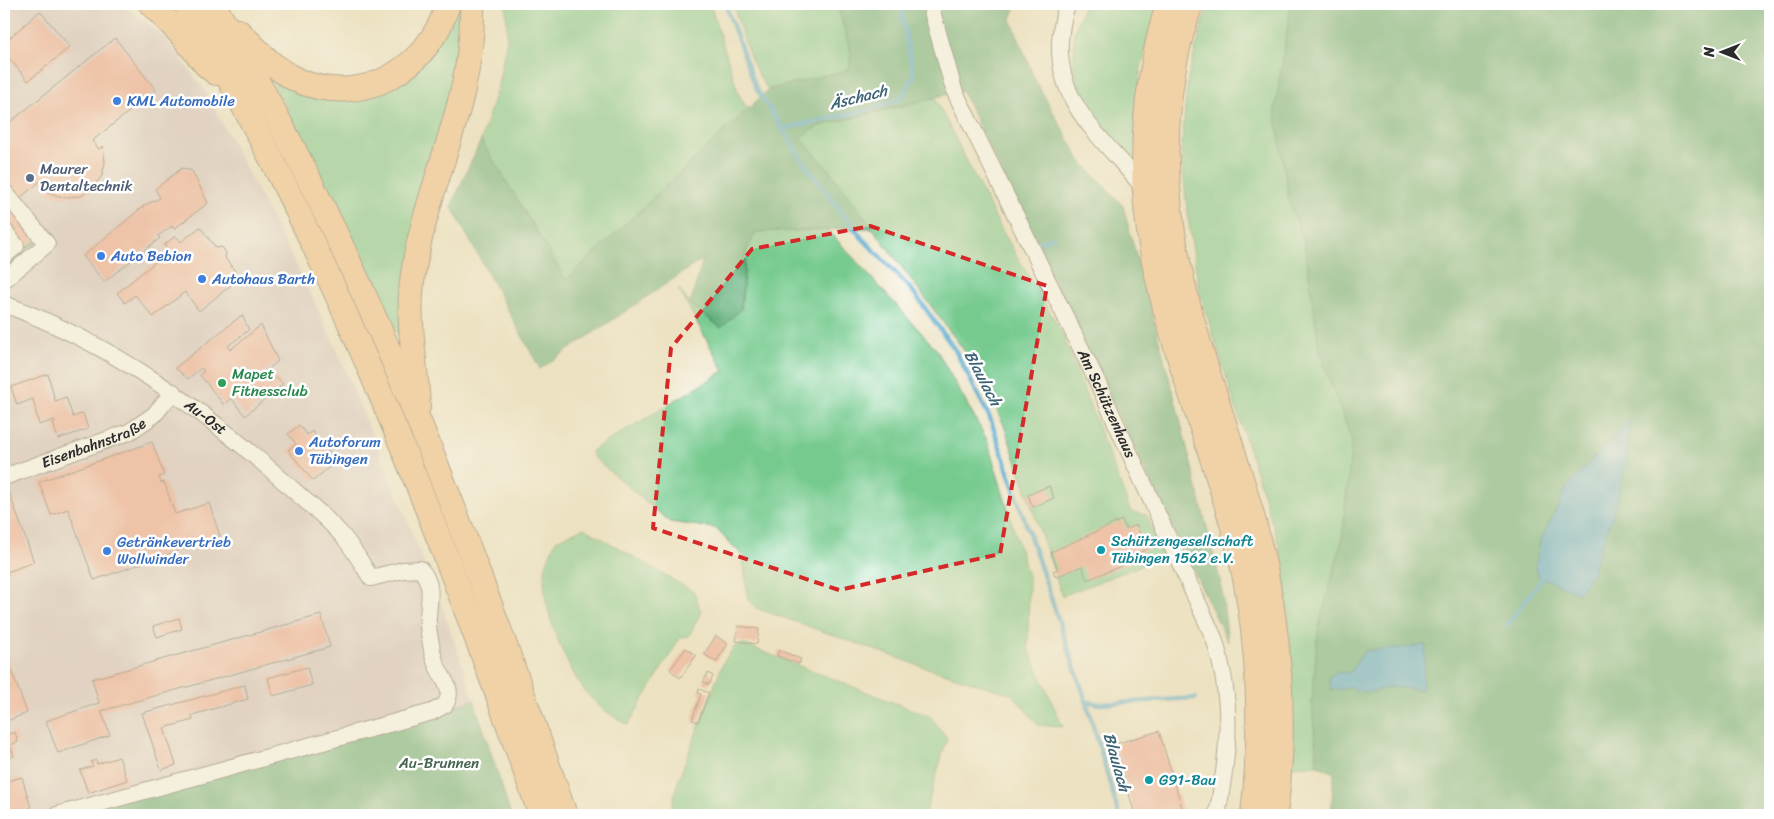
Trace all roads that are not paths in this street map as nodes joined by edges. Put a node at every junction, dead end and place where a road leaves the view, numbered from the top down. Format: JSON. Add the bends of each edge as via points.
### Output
{"nodes":[{"id":1,"x":150,"y":4,"type":"edge"},
{"id":2,"x":186,"y":4,"type":"edge"},
{"id":3,"x":448,"y":4,"type":"edge"},
{"id":4,"x":472,"y":4,"type":"edge"},
{"id":5,"x":930,"y":4,"type":"edge"},
{"id":6,"x":1068,"y":4,"type":"edge"},
{"id":7,"x":1168,"y":4,"type":"edge"},
{"id":8,"x":1191,"y":4,"type":"edge"},
{"id":9,"x":216,"y":9,"type":"edge"},
{"id":10,"x":233,"y":86,"type":"junction"},
{"id":11,"x":1145,"y":190,"type":"junction"},
{"id":12,"x":4,"y":191,"type":"edge"},
{"id":13,"x":4,"y":230,"type":"edge"},
{"id":14,"x":4,"y":256,"type":"edge"},
{"id":15,"x":4,"y":280,"type":"edge"},
{"id":16,"x":4,"y":304,"type":"edge"},
{"id":17,"x":174,"y":392,"type":"junction"},
{"id":18,"x":419,"y":424,"type":"junction"},
{"id":19,"x":4,"y":477,"type":"edge"},
{"id":20,"x":57,"y":815,"type":"edge"},
{"id":21,"x":541,"y":815,"type":"edge"},
{"id":22,"x":565,"y":815,"type":"edge"},
{"id":23,"x":1216,"y":815,"type":"edge"},
{"id":24,"x":1253,"y":815,"type":"edge"},
{"id":25,"x":1275,"y":815,"type":"edge"}],
"edges":[{"from":1,"to":10,"type":"highway","via":[[206,65]]},
{"from":2,"to":10,"type":"highway"},
{"from":3,"to":9,"type":"highway","via":[[435,37],[414,62],[380,82],[339,89],[312,85],[287,74],[266,59]]},
{"from":4,"to":18,"type":"highway","via":[[471,46],[462,100],[426,219],[413,275],[410,329],[417,376]]},
{"from":5,"to":23,"type":"street","name":"Am Schützenhaus","via":[[954,90],[1095,377],[1214,638],[1224,676],[1229,733]]},
{"from":6,"to":11,"type":"street","via":[[1060,50],[1070,97],[1081,115]]},
{"from":7,"to":11,"type":"highway","via":[[1156,45],[1146,111]]},
{"from":8,"to":25,"type":"highway","via":[[1178,46],[1166,128],[1168,202],[1172,240],[1184,293],[1248,499],[1267,576],[1279,692],[1279,770]]},
{"from":9,"to":18,"type":"highway","via":[[321,204]]},
{"from":10,"to":21,"type":"highway","via":[[297,210],[368,365],[461,592]]},
{"from":11,"to":24,"type":"highway","via":[[1162,298],[1228,509],[1246,580],[1257,692]]},
{"from":12,"to":15,"type":"street","via":[[46,244]]},
{"from":13,"to":14,"type":"street","via":[[16,246]]},
{"from":16,"to":17,"type":"street","name":"Au-Ost","via":[[115,355]]},
{"from":17,"to":19,"type":"street","name":"Eisenbahnstraße","via":[[154,415],[129,432]]},
{"from":17,"to":20,"type":"street","name":"Au-Ost","via":[[258,458],[340,533],[371,578],[420,569],[426,576],[430,595],[430,638],[436,666],[448,683],[448,701],[432,712]]},
{"from":18,"to":22,"type":"highway","via":[[485,590]]}]}
